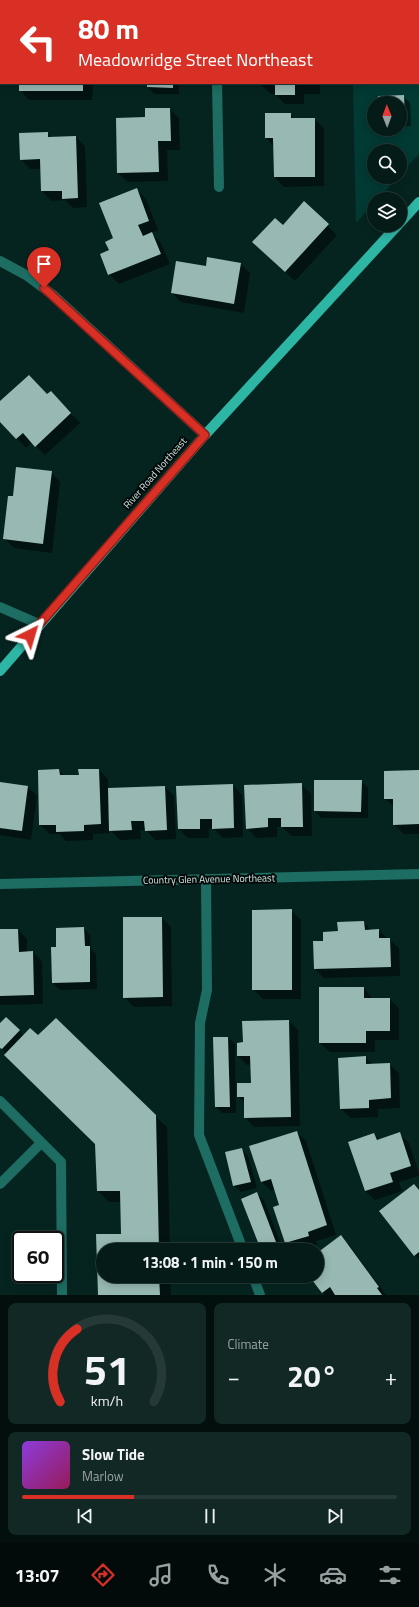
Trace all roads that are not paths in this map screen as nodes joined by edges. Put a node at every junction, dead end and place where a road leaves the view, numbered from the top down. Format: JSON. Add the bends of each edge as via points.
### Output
{"nodes":[{"id":1,"x":217,"y":84,"type":"edge"},
{"id":2,"x":219,"y":187,"type":"dead end"},
{"id":3,"x":419,"y":202,"type":"edge"},
{"id":4,"x":407,"y":215,"type":"edge"},
{"id":5,"x":392,"y":232,"type":"edge"},
{"id":6,"x":0,"y":261,"type":"edge"},
{"id":7,"x":205,"y":435,"type":"junction"},
{"id":8,"x":0,"y":607,"type":"edge"},
{"id":9,"x":39,"y":624,"type":"junction"},
{"id":10,"x":0,"y":671,"type":"edge"},
{"id":11,"x":419,"y":874,"type":"edge"},
{"id":12,"x":206,"y":879,"type":"junction"},
{"id":13,"x":0,"y":884,"type":"edge"},
{"id":14,"x":0,"y":1100,"type":"edge"},
{"id":15,"x":41,"y":1143,"type":"junction"},
{"id":16,"x":0,"y":1184,"type":"edge"},
{"id":17,"x":240,"y":1243,"type":"edge"},
{"id":18,"x":256,"y":1283,"type":"edge"},
{"id":19,"x":62,"y":1295,"type":"edge"},
{"id":20,"x":260,"y":1295,"type":"edge"}],
"edges":[{"from":1,"to":2,"type":"street"},
{"from":3,"to":4,"type":"main road"},
{"from":5,"to":7,"type":"main road","name":"River Road Northeast"},
{"from":6,"to":7,"type":"street","via":[[26,274],[53,295]]},
{"from":7,"to":9,"type":"main road","name":"River Road Northeast"},
{"from":8,"to":9,"type":"street"},
{"from":9,"to":10,"type":"main road","name":"River Road Northeast"},
{"from":11,"to":12,"type":"street","name":"Country Glen Avenue Northeast"},
{"from":12,"to":13,"type":"street","name":"Country Glen Avenue Northeast"},
{"from":12,"to":17,"type":"street","via":[[207,990],[200,1023],[199,1135]]},
{"from":14,"to":15,"type":"street"},
{"from":15,"to":16,"type":"street"},
{"from":15,"to":19,"type":"street","via":[[60,1162]]},
{"from":18,"to":20,"type":"street"}]}
